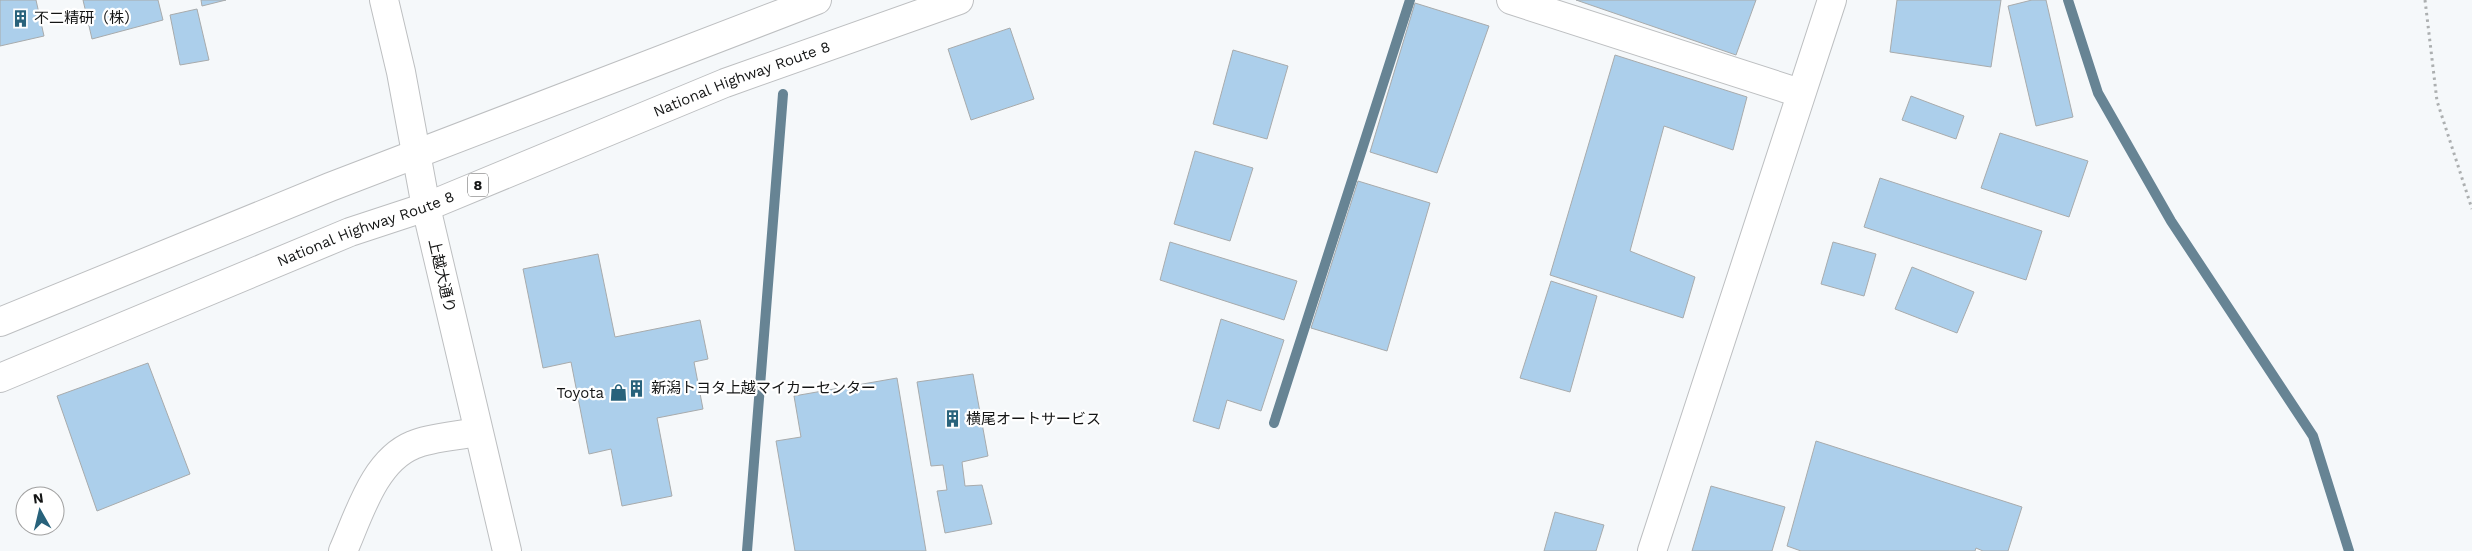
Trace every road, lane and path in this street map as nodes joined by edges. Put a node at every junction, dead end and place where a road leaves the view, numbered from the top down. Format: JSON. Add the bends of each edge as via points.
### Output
{"nodes":[{"id":1,"x":384,"y":0,"type":"edge"},
{"id":2,"x":817,"y":0,"type":"edge"},
{"id":3,"x":959,"y":0,"type":"edge"},
{"id":4,"x":1511,"y":0,"type":"edge"},
{"id":5,"x":1832,"y":0,"type":"edge"},
{"id":6,"x":2424,"y":0,"type":"edge"},
{"id":7,"x":1800,"y":93,"type":"junction"},
{"id":8,"x":418,"y":155,"type":"junction"},
{"id":9,"x":426,"y":207,"type":"junction"},
{"id":10,"x":2472,"y":209,"type":"edge"},
{"id":11,"x":0,"y":322,"type":"edge"},
{"id":12,"x":0,"y":378,"type":"edge"},
{"id":13,"x":477,"y":432,"type":"junction"},
{"id":14,"x":343,"y":551,"type":"edge"},
{"id":15,"x":507,"y":551,"type":"edge"},
{"id":16,"x":1652,"y":551,"type":"edge"}],
"edges":[{"from":1,"to":8,"type":"main road","name":"上越大通り"},
{"from":2,"to":8,"type":"main road"},
{"from":3,"to":9,"type":"main road","name":"National Highway Route 8","number":"8","via":[[725,84]]},
{"from":4,"to":7,"type":"main road"},
{"from":5,"to":7,"type":"main road"},
{"from":6,"to":10,"type":"path","via":[[2437,101]]},
{"from":7,"to":16,"type":"main road"},
{"from":8,"to":9,"type":"main road","name":"上越大通り"},
{"from":8,"to":11,"type":"main road","via":[[330,187]]},
{"from":9,"to":12,"type":"main road","name":"National Highway Route 8","number":"8","via":[[350,232]]},
{"from":9,"to":13,"type":"main road","name":"上越大通り"},
{"from":13,"to":14,"type":"main road","via":[[413,445],[388,462],[369,494]]},
{"from":13,"to":15,"type":"main road","name":"上越大通り"}]}
